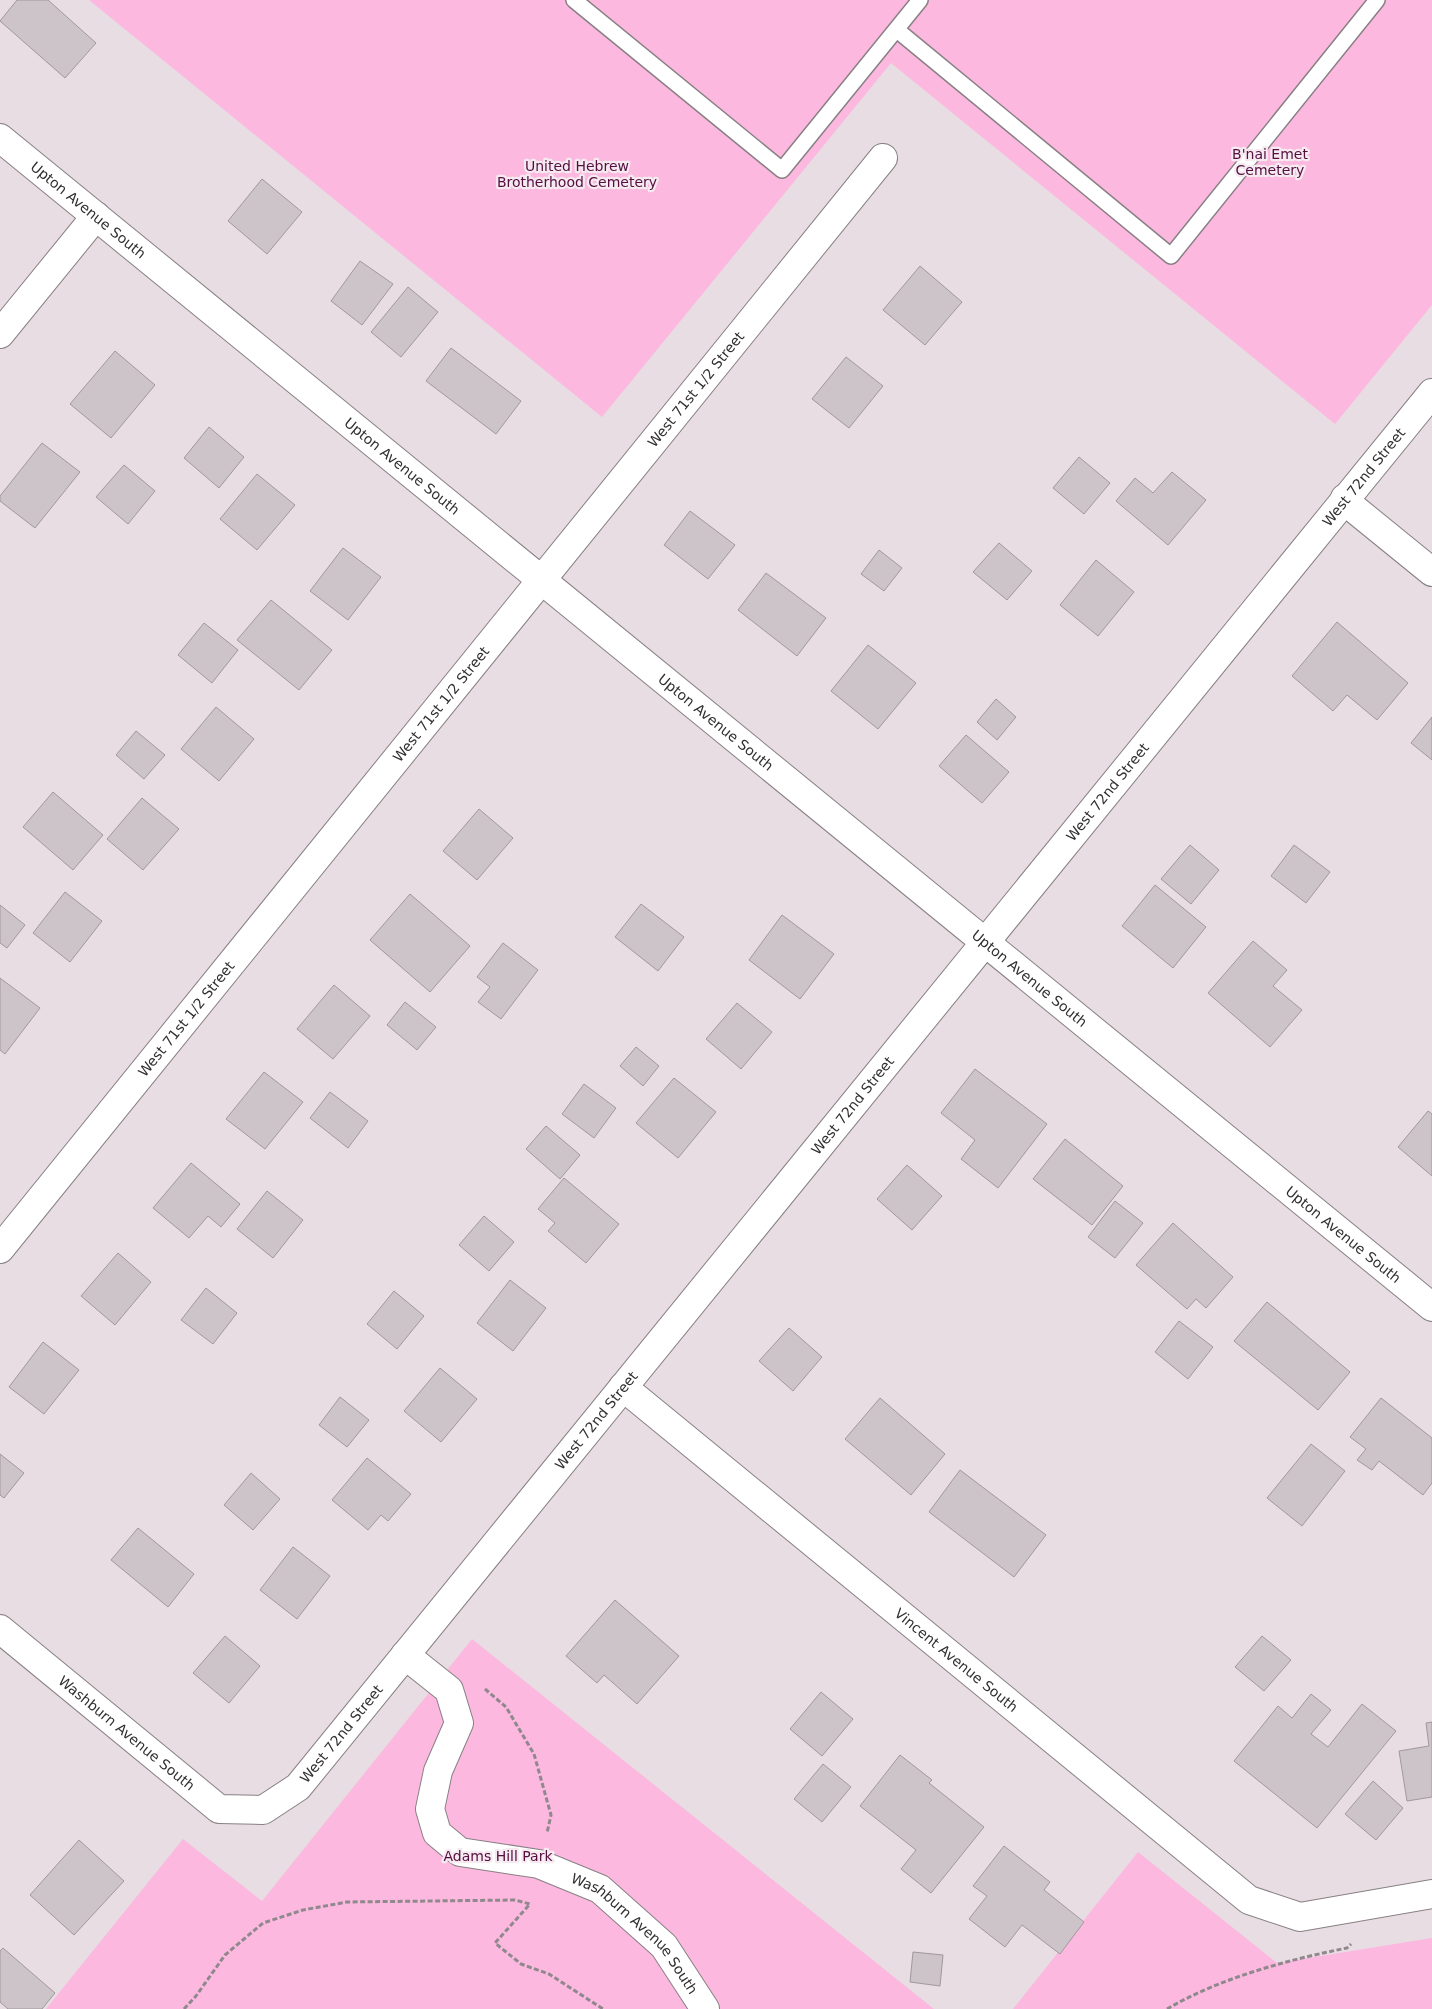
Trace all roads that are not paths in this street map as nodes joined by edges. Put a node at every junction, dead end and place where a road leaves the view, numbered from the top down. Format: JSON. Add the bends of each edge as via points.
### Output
{"nodes":[{"id":1,"x":574,"y":0,"type":"edge"},
{"id":2,"x":920,"y":0,"type":"edge"},
{"id":3,"x":1377,"y":0,"type":"edge"},
{"id":4,"x":896,"y":30,"type":"junction"},
{"id":5,"x":0,"y":138,"type":"edge"},
{"id":6,"x":883,"y":158,"type":"dead end"},
{"id":7,"x":96,"y":216,"type":"junction"},
{"id":8,"x":0,"y":334,"type":"edge"},
{"id":9,"x":1432,"y":392,"type":"edge"},
{"id":10,"x":1345,"y":498,"type":"junction"},
{"id":11,"x":1432,"y":572,"type":"edge"},
{"id":12,"x":541,"y":580,"type":"junction"},
{"id":13,"x":985,"y":942,"type":"junction"},
{"id":14,"x":0,"y":1248,"type":"edge"},
{"id":15,"x":1432,"y":1307,"type":"edge"},
{"id":16,"x":623,"y":1387,"type":"junction"},
{"id":17,"x":0,"y":1629,"type":"edge"},
{"id":18,"x":405,"y":1655,"type":"junction"},
{"id":19,"x":263,"y":1810,"type":"joint"},
{"id":20,"x":1432,"y":1894,"type":"edge"},
{"id":21,"x":705,"y":2009,"type":"edge"}],
"edges":[{"from":1,"to":4,"type":"lane","via":[[782,170]]},
{"from":2,"to":4,"type":"lane"},
{"from":3,"to":4,"type":"lane","via":[[1171,256]]},
{"from":5,"to":7,"type":"street","name":"Upton Avenue South"},
{"from":6,"to":12,"type":"street","name":"West 71st 1/2 Street"},
{"from":7,"to":8,"type":"street"},
{"from":7,"to":12,"type":"street","name":"Upton Avenue South"},
{"from":9,"to":10,"type":"street","name":"West 72nd Street"},
{"from":10,"to":11,"type":"street"},
{"from":10,"to":13,"type":"street","name":"West 72nd Street"},
{"from":12,"to":13,"type":"street","name":"Upton Avenue South"},
{"from":12,"to":14,"type":"street","name":"West 71st 1/2 Street"},
{"from":13,"to":15,"type":"street","name":"Upton Avenue South"},
{"from":13,"to":16,"type":"street","name":"West 72nd Street"},
{"from":16,"to":18,"type":"street","name":"West 72nd Street"},
{"from":16,"to":20,"type":"street","name":"Vincent Avenue South","via":[[1248,1900],[1300,1917]]},
{"from":17,"to":19,"type":"street","name":"Washburn Avenue South","via":[[218,1808]]},
{"from":18,"to":19,"type":"street","name":"West 72nd Street","via":[[298,1787]]},
{"from":18,"to":21,"type":"street","name":"Washburn Avenue South","via":[[448,1690],[459,1724],[438,1771],[430,1809],[437,1832],[460,1852],[539,1864],[600,1890],[664,1946]]}]}
